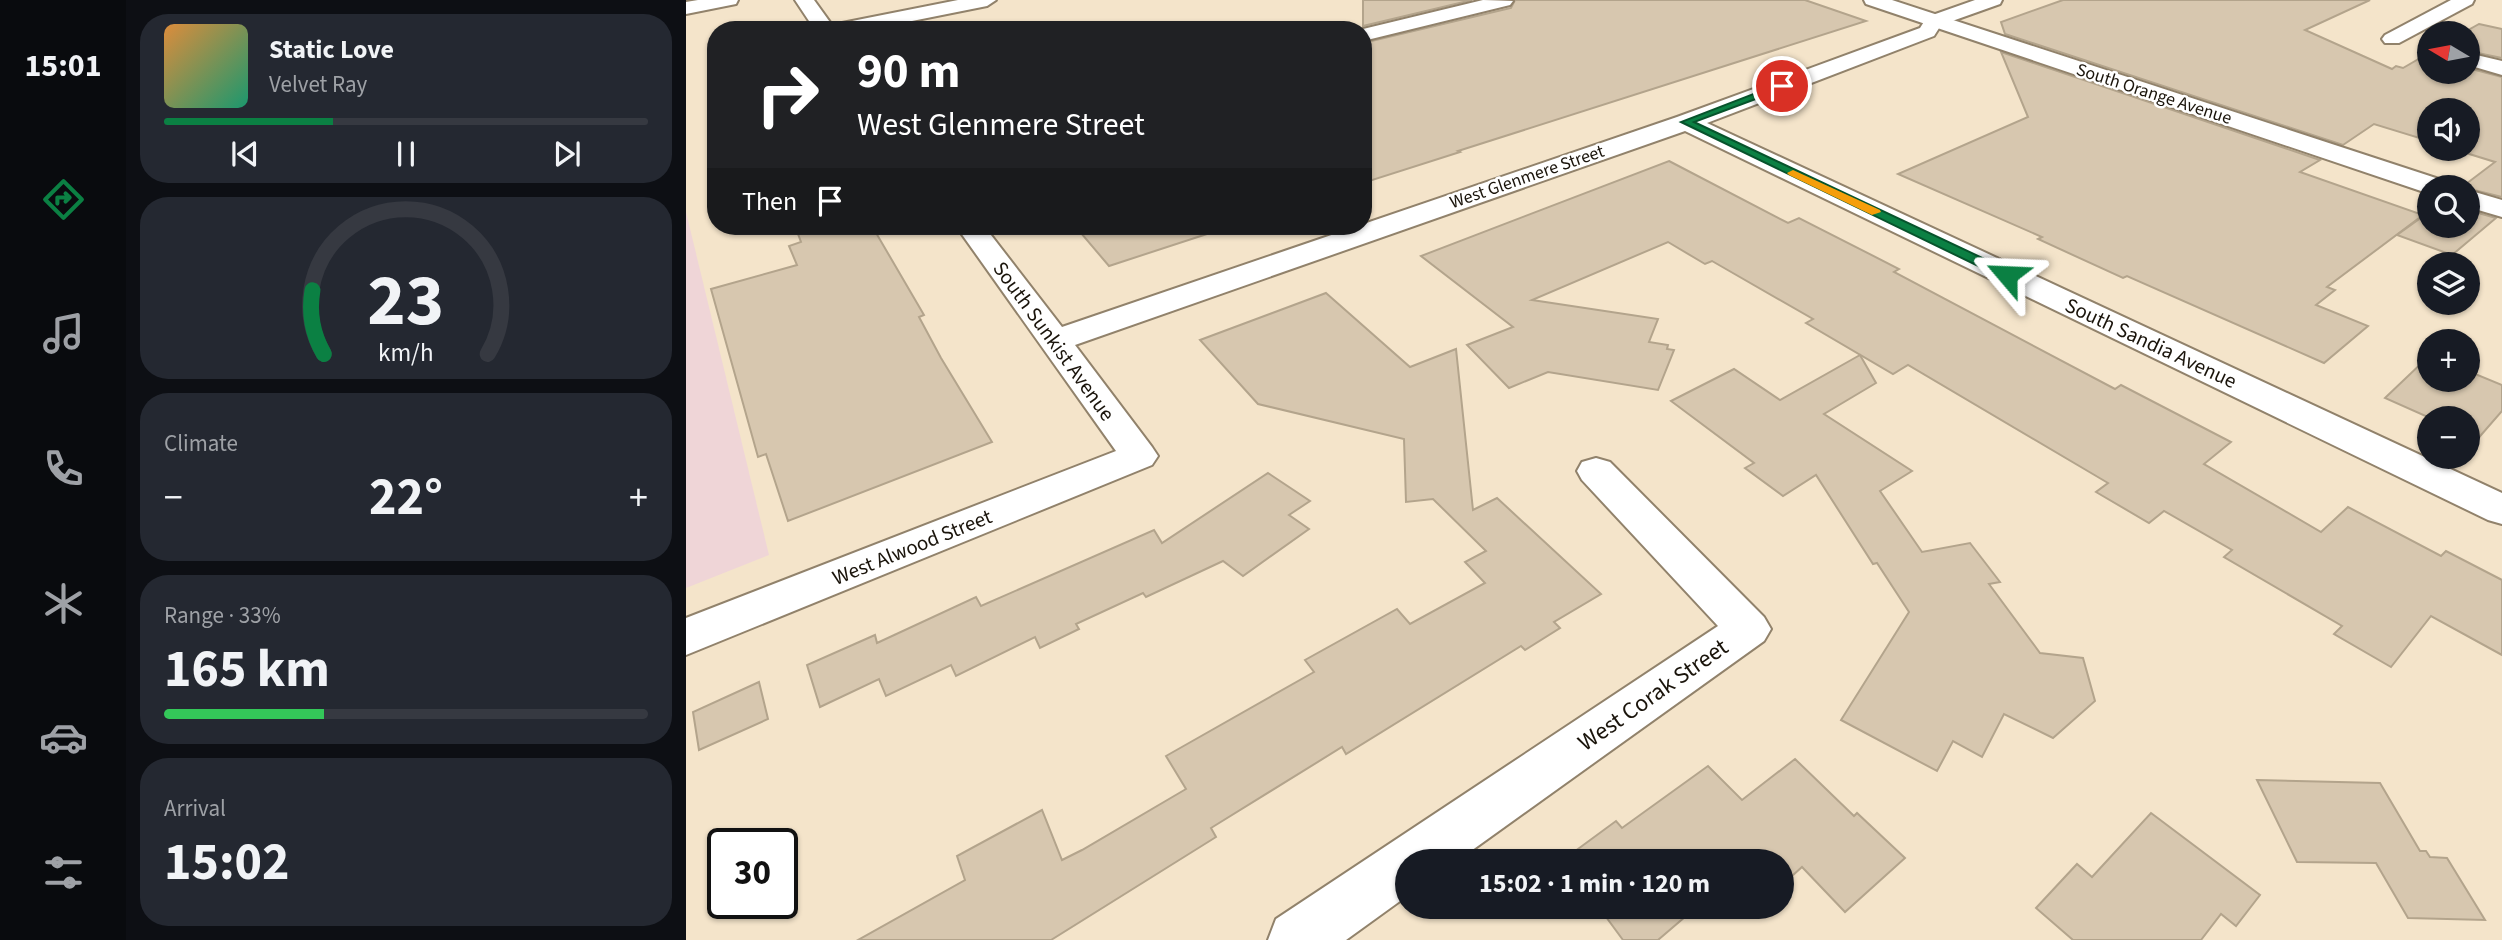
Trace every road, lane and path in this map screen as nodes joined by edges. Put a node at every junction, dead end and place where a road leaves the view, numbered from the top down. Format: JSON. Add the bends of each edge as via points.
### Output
{"nodes":[{"id":1,"x":729,"y":0,"type":"edge"},
{"id":2,"x":804,"y":0,"type":"edge"},
{"id":3,"x":987,"y":0,"type":"edge"},
{"id":4,"x":1873,"y":0,"type":"edge"},
{"id":5,"x":1993,"y":0,"type":"edge"},
{"id":6,"x":2465,"y":0,"type":"edge"},
{"id":7,"x":1503,"y":1,"type":"edge"},
{"id":8,"x":686,"y":8,"type":"edge"},
{"id":9,"x":819,"y":21,"type":"edge"},
{"id":10,"x":881,"y":21,"type":"edge"},
{"id":11,"x":1934,"y":21,"type":"junction"},
{"id":12,"x":2426,"y":21,"type":"edge"},
{"id":13,"x":2417,"y":26,"type":"edge"},
{"id":14,"x":1372,"y":33,"type":"edge"},
{"id":15,"x":2417,"y":45,"type":"dead end"},
{"id":16,"x":2480,"y":62,"type":"edge"},
{"id":17,"x":2502,"y":68,"type":"edge"},
{"id":18,"x":1686,"y":122,"type":"junction"},
{"id":19,"x":2417,"y":181,"type":"edge"},
{"id":20,"x":2480,"y":202,"type":"edge"},
{"id":21,"x":2502,"y":209,"type":"edge"},
{"id":22,"x":1372,"y":231,"type":"edge"},
{"id":23,"x":977,"y":235,"type":"edge"},
{"id":24,"x":1360,"y":235,"type":"edge"},
{"id":25,"x":1054,"y":341,"type":"junction"},
{"id":26,"x":1139,"y":456,"type":"joint"},
{"id":27,"x":1596,"y":471,"type":"dead end"},
{"id":28,"x":2502,"y":510,"type":"edge"},
{"id":29,"x":686,"y":638,"type":"edge"},
{"id":30,"x":1429,"y":849,"type":"edge"},
{"id":31,"x":1395,"y":872,"type":"edge"},
{"id":32,"x":1297,"y":940,"type":"edge"}],
"edges":[{"from":1,"to":8,"type":"street"},
{"from":2,"to":9,"type":"street"},
{"from":3,"to":10,"type":"street"},
{"from":4,"to":11,"type":"street","name":"South Orange Avenue"},
{"from":5,"to":11,"type":"street","name":"West Glenmere Street"},
{"from":6,"to":12,"type":"street"},
{"from":7,"to":14,"type":"street"},
{"from":11,"to":18,"type":"street","name":"West Glenmere Street","via":[[1927,32]]},
{"from":11,"to":19,"type":"street","name":"South Orange Avenue"},
{"from":13,"to":15,"type":"street","via":[[2392,39]]},
{"from":16,"to":17,"type":"street"},
{"from":18,"to":22,"type":"street","name":"West Glenmere Street"},
{"from":18,"to":28,"type":"street","name":"South Sandia Avenue"},
{"from":20,"to":21,"type":"street"},
{"from":23,"to":25,"type":"street","name":"South Sunkist Avenue"},
{"from":24,"to":25,"type":"street","name":"West Glenmere Street"},
{"from":25,"to":26,"type":"street","name":"South Sunkist Avenue"},
{"from":26,"to":29,"type":"street","name":"West Alwood Street"},
{"from":27,"to":30,"type":"street","name":"West Corak Street","via":[[1748,629]]},
{"from":31,"to":32,"type":"street"}]}
